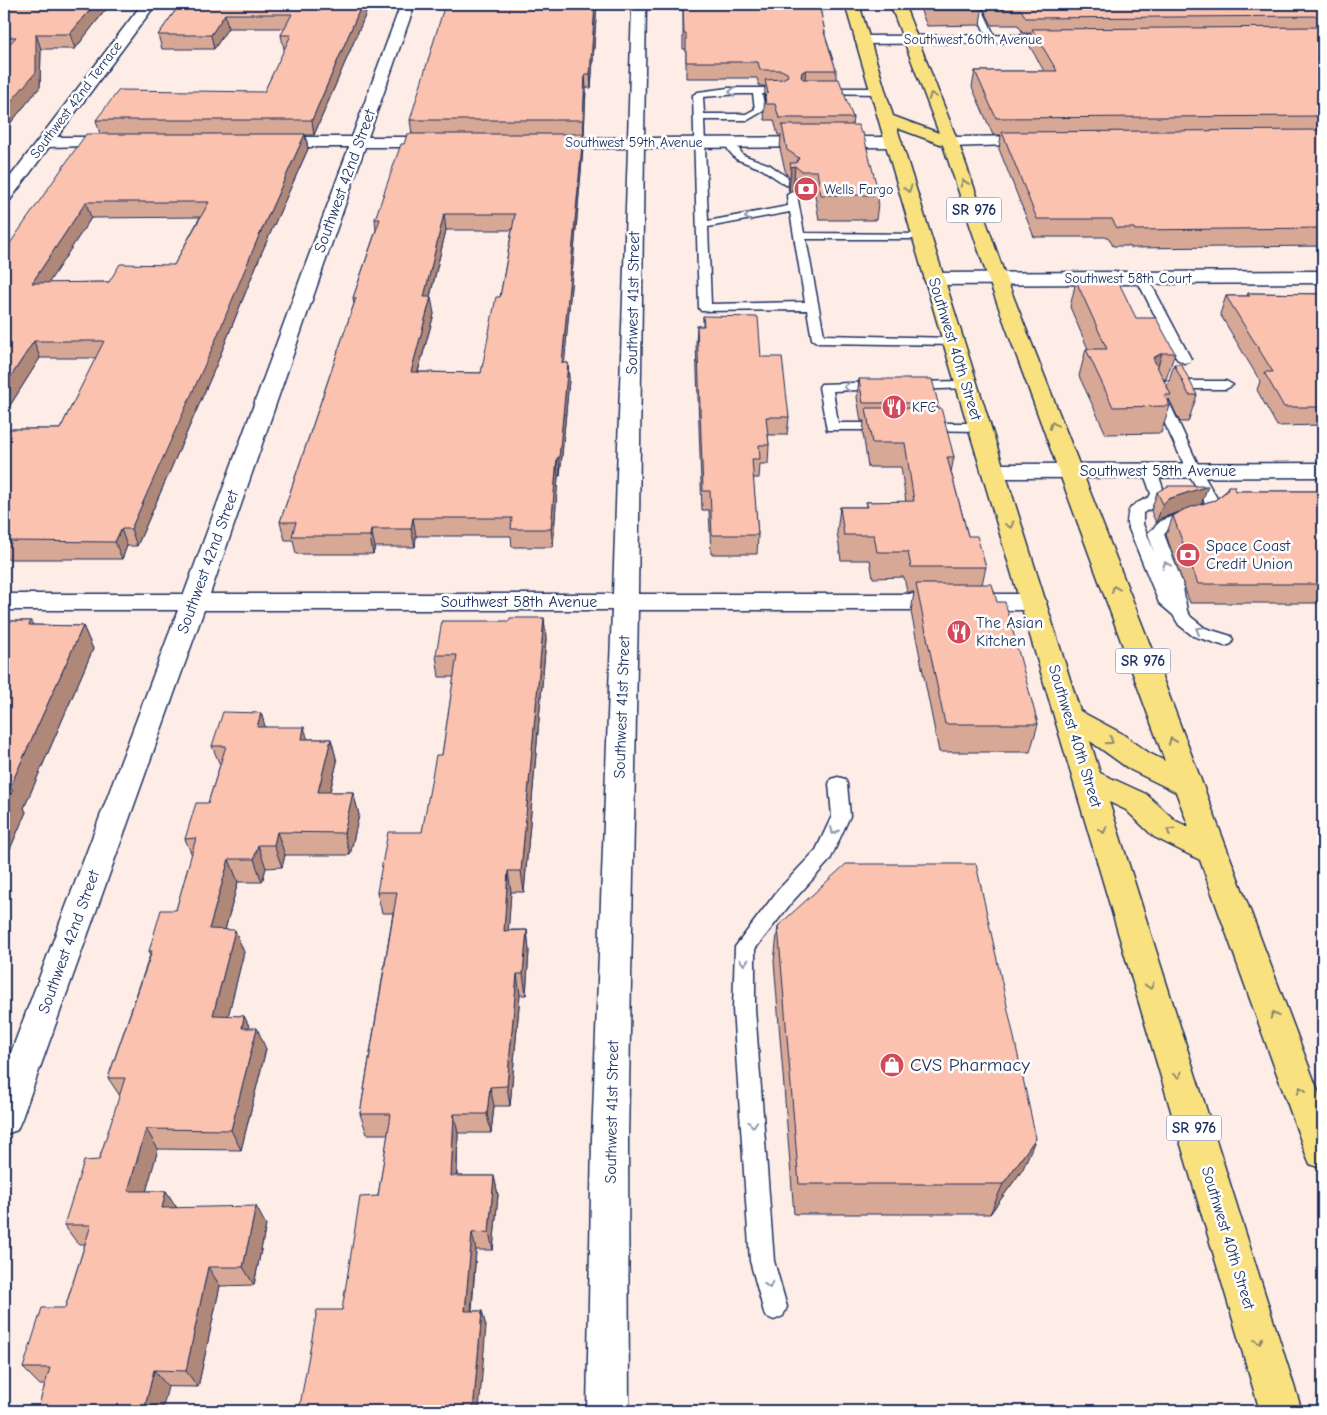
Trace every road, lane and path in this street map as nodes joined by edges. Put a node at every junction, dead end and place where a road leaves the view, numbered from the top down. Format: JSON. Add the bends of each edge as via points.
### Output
{"nodes":[{"id":1,"x":149,"y":4,"type":"edge"},
{"id":2,"x":408,"y":4,"type":"edge"},
{"id":3,"x":639,"y":4,"type":"edge"},
{"id":4,"x":852,"y":4,"type":"edge"},
{"id":5,"x":897,"y":4,"type":"edge"},
{"id":6,"x":976,"y":4,"type":"edge"},
{"id":7,"x":910,"y":39,"type":"junction"},
{"id":8,"x":992,"y":39,"type":"junction"},
{"id":9,"x":1080,"y":39,"type":"edge"},
{"id":10,"x":862,"y":40,"type":"junction"},
{"id":11,"x":757,"y":91,"type":"junction"},
{"id":12,"x":780,"y":91,"type":"edge"},
{"id":13,"x":805,"y":91,"type":"edge"},
{"id":14,"x":878,"y":91,"type":"junction"},
{"id":15,"x":699,"y":117,"type":"junction"},
{"id":16,"x":887,"y":119,"type":"junction"},
{"id":17,"x":1057,"y":141,"type":"edge"},
{"id":18,"x":44,"y":142,"type":"junction"},
{"id":19,"x":133,"y":142,"type":"edge"},
{"id":20,"x":251,"y":142,"type":"edge"},
{"id":21,"x":359,"y":142,"type":"junction"},
{"id":22,"x":456,"y":142,"type":"edge"},
{"id":23,"x":534,"y":142,"type":"edge"},
{"id":24,"x":636,"y":142,"type":"junction"},
{"id":25,"x":699,"y":142,"type":"junction"},
{"id":26,"x":729,"y":142,"type":"junction"},
{"id":27,"x":894,"y":142,"type":"junction"},
{"id":28,"x":950,"y":142,"type":"junction"},
{"id":29,"x":790,"y":183,"type":"dead end"},
{"id":30,"x":792,"y":195,"type":"edge"},
{"id":31,"x":4,"y":196,"type":"edge"},
{"id":32,"x":794,"y":208,"type":"junction"},
{"id":33,"x":702,"y":225,"type":"junction"},
{"id":34,"x":800,"y":236,"type":"junction"},
{"id":35,"x":921,"y":236,"type":"junction"},
{"id":36,"x":1323,"y":277,"type":"edge"},
{"id":37,"x":933,"y":278,"type":"junction"},
{"id":38,"x":997,"y":278,"type":"junction"},
{"id":39,"x":1142,"y":278,"type":"junction"},
{"id":40,"x":812,"y":306,"type":"junction"},
{"id":41,"x":952,"y":342,"type":"junction"},
{"id":42,"x":1184,"y":359,"type":"dead end"},
{"id":43,"x":966,"y":385,"type":"junction"},
{"id":44,"x":1226,"y":385,"type":"dead end"},
{"id":45,"x":979,"y":427,"type":"junction"},
{"id":46,"x":1070,"y":470,"type":"junction"},
{"id":47,"x":1323,"y":470,"type":"edge"},
{"id":48,"x":992,"y":471,"type":"junction"},
{"id":49,"x":1150,"y":471,"type":"junction"},
{"id":50,"x":1194,"y":471,"type":"junction"},
{"id":51,"x":4,"y":602,"type":"edge"},
{"id":52,"x":194,"y":602,"type":"junction"},
{"id":53,"x":626,"y":602,"type":"junction"},
{"id":54,"x":1034,"y":602,"type":"junction"},
{"id":55,"x":1179,"y":611,"type":"junction"},
{"id":56,"x":1225,"y":640,"type":"dead end"},
{"id":57,"x":1068,"y":717,"type":"junction"},
{"id":58,"x":1088,"y":780,"type":"junction"},
{"id":59,"x":838,"y":784,"type":"dead end"},
{"id":60,"x":1188,"y":784,"type":"junction"},
{"id":61,"x":1213,"y":852,"type":"junction"},
{"id":62,"x":4,"y":1118,"type":"edge"},
{"id":63,"x":1323,"y":1152,"type":"edge"},
{"id":64,"x":774,"y":1307,"type":"dead end"},
{"id":65,"x":608,"y":1411,"type":"edge"},
{"id":66,"x":1281,"y":1411,"type":"edge"}],
"edges":[{"from":1,"to":18,"type":"street","name":"Southwest 42nd Terrace"},
{"from":2,"to":21,"type":"street","name":"Southwest 42nd Street"},
{"from":3,"to":24,"type":"street","name":"Southwest 41st Street"},
{"from":4,"to":10,"type":"main road","name":"Southwest 40th Street","number":"SR 976"},
{"from":5,"to":7,"type":"main road","number":"SR 976"},
{"from":6,"to":8,"type":"lane"},
{"from":7,"to":8,"type":"street","name":"Southwest 60th Avenue"},
{"from":7,"to":10,"type":"street","name":"Southwest 60th Avenue"},
{"from":28,"to":7,"type":"main road","number":"SR 976","one_way":true},
{"from":8,"to":9,"type":"street","name":"Southwest 60th Avenue"},
{"from":10,"to":14,"type":"main road","name":"Southwest 40th Street","number":"SR 976"},
{"from":11,"to":12,"type":"lane"},
{"from":11,"to":15,"type":"lane","one_way":true,"via":[[698,95]]},
{"from":11,"to":15,"type":"lane","via":[[760,110],[748,116]]},
{"from":13,"to":14,"type":"lane"},
{"from":14,"to":16,"type":"main road","name":"Southwest 40th Street","number":"SR 976"},
{"from":15,"to":25,"type":"lane"},
{"from":16,"to":27,"type":"main road","name":"Southwest 40th Street","number":"SR 976"},
{"from":16,"to":28,"type":"main road"},
{"from":17,"to":28,"type":"street"},
{"from":18,"to":19,"type":"street"},
{"from":18,"to":31,"type":"street","name":"Southwest 42nd Terrace"},
{"from":20,"to":21,"type":"street"},
{"from":21,"to":22,"type":"street"},
{"from":21,"to":52,"type":"street","name":"Southwest 42nd Street"},
{"from":23,"to":24,"type":"street","name":"Southwest 59th Avenue"},
{"from":24,"to":25,"type":"street","name":"Southwest 59th Avenue"},
{"from":24,"to":53,"type":"street","name":"Southwest 41st Street"},
{"from":25,"to":26,"type":"street","name":"Southwest 59th Avenue"},
{"from":25,"to":33,"type":"lane"},
{"from":26,"to":27,"type":"street","name":"Southwest 59th Avenue"},
{"from":26,"to":29,"type":"lane","via":[[738,157],[765,166]]},
{"from":27,"to":35,"type":"main road","name":"Southwest 40th Street","number":"SR 976","one_way":true},
{"from":38,"to":28,"type":"main road","number":"SR 976","one_way":true},
{"from":30,"to":32,"type":"lane"},
{"from":32,"to":33,"type":"lane","one_way":true},
{"from":32,"to":34,"type":"lane"},
{"from":33,"to":40,"type":"lane","via":[[705,308]]},
{"from":34,"to":35,"type":"lane"},
{"from":34,"to":40,"type":"lane"},
{"from":35,"to":37,"type":"main road","name":"Southwest 40th Street","number":"SR 976"},
{"from":36,"to":39,"type":"street","name":"Southwest 58th Court"},
{"from":37,"to":38,"type":"street","name":"Southwest 58th Court"},
{"from":37,"to":41,"type":"main road","name":"Southwest 40th Street","number":"SR 976"},
{"from":38,"to":39,"type":"street","name":"Southwest 58th Court"},
{"from":46,"to":38,"type":"main road","number":"SR 976","one_way":true},
{"from":39,"to":42,"type":"lane"},
{"from":40,"to":41,"type":"lane","via":[[818,339]]},
{"from":41,"to":43,"type":"main road","name":"Southwest 40th Street","number":"SR 976"},
{"from":43,"to":45,"type":"main road","name":"Southwest 40th Street","number":"SR 976"},
{"from":43,"to":45,"type":"lane","one_way":true,"via":[[826,387],[832,427]]},
{"from":44,"to":50,"type":"lane","via":[[1154,385]]},
{"from":45,"to":48,"type":"main road","name":"Southwest 40th Street","number":"SR 976"},
{"from":46,"to":48,"type":"street","name":"Southwest 58th Avenue"},
{"from":46,"to":49,"type":"street","name":"Southwest 58th Avenue"},
{"from":60,"to":46,"type":"main road","number":"SR 976","one_way":true},
{"from":47,"to":50,"type":"street","name":"Southwest 58th Avenue"},
{"from":48,"to":54,"type":"main road","name":"Southwest 40th Street","number":"SR 976","one_way":true},
{"from":49,"to":50,"type":"street","name":"Southwest 58th Avenue"},
{"from":49,"to":55,"type":"lane","via":[[1158,494],[1156,500],[1135,511],[1135,524],[1165,599]]},
{"from":55,"to":50,"type":"lane","one_way":true,"via":[[1180,598],[1156,534],[1161,526],[1204,514],[1212,508]]},
{"from":51,"to":52,"type":"street","name":"Southwest 58th Avenue"},
{"from":52,"to":53,"type":"street","name":"Southwest 58th Avenue"},
{"from":52,"to":62,"type":"street","name":"Southwest 42nd Street"},
{"from":53,"to":54,"type":"street","name":"Southwest 58th Avenue"},
{"from":53,"to":65,"type":"street","name":"Southwest 41st Street","via":[[610,1140]]},
{"from":54,"to":57,"type":"main road","name":"Southwest 40th Street","number":"SR 976"},
{"from":56,"to":55,"type":"lane","one_way":true,"via":[[1199,632],[1185,621]]},
{"from":57,"to":58,"type":"main road","name":"Southwest 40th Street","number":"SR 976"},
{"from":57,"to":60,"type":"main road","one_way":true,"via":[[1111,740],[1139,761]]},
{"from":61,"to":58,"type":"main road","one_way":true,"via":[[1165,829],[1136,802]]},
{"from":58,"to":66,"type":"main road","name":"Southwest 40th Street","number":"SR 976","one_way":true},
{"from":59,"to":64,"type":"lane","one_way":true,"via":[[840,816],[823,855],[744,947],[744,1008],[762,1261]]},
{"from":60,"to":61,"type":"main road","number":"SR 976"},
{"from":63,"to":61,"type":"main road","number":"SR 976","one_way":true}]}
